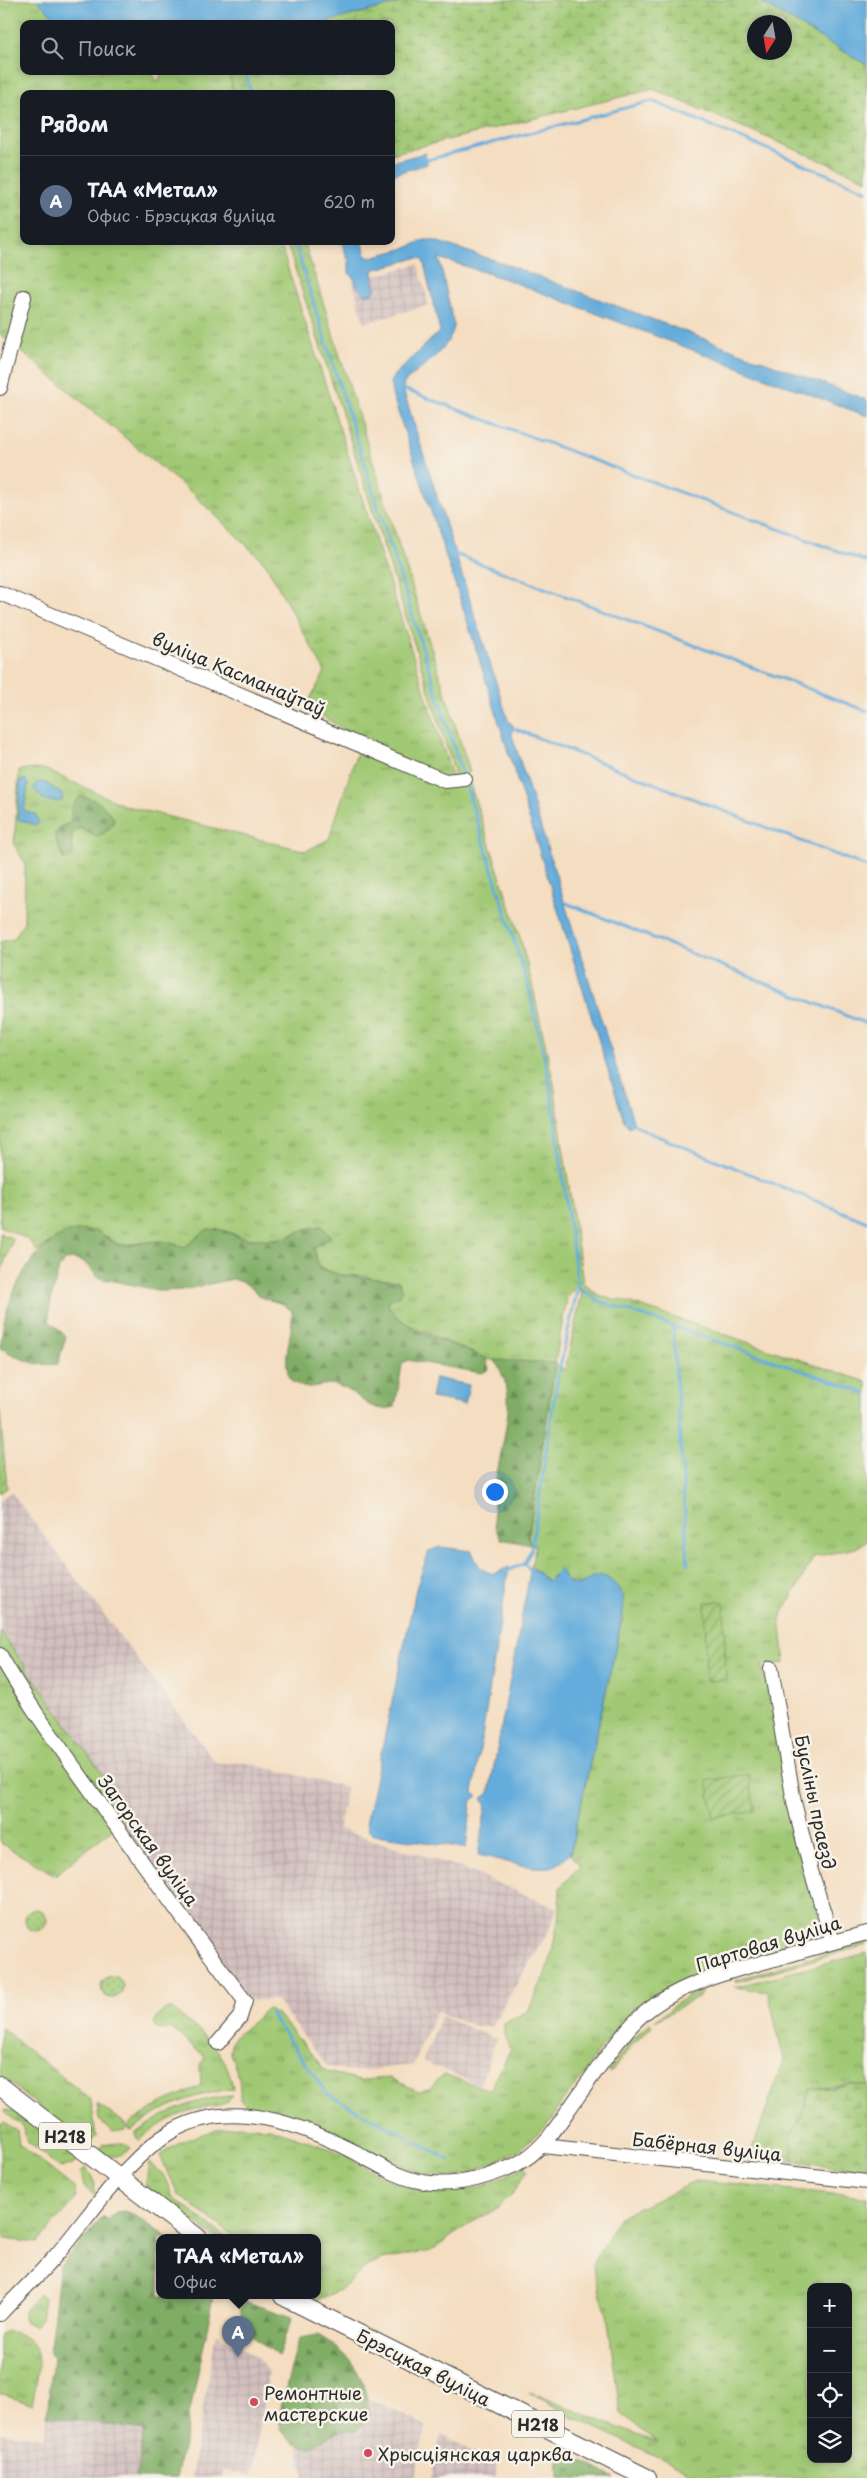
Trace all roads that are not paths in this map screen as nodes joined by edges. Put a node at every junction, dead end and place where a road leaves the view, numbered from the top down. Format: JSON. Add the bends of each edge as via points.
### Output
{"nodes":[{"id":1,"x":24,"y":297,"type":"dead end"},
{"id":2,"x":0,"y":388,"type":"edge"},
{"id":3,"x":0,"y":593,"type":"edge"},
{"id":4,"x":465,"y":780,"type":"dead end"},
{"id":5,"x":0,"y":1655,"type":"edge"},
{"id":6,"x":771,"y":1668,"type":"dead end"},
{"id":7,"x":867,"y":1933,"type":"edge"},
{"id":8,"x":833,"y":1942,"type":"junction"},
{"id":9,"x":218,"y":2043,"type":"dead end"},
{"id":10,"x":0,"y":2086,"type":"edge"},
{"id":11,"x":543,"y":2146,"type":"junction"},
{"id":12,"x":119,"y":2179,"type":"junction"},
{"id":13,"x":867,"y":2182,"type":"edge"},
{"id":14,"x":193,"y":2234,"type":"edge"},
{"id":15,"x":289,"y":2299,"type":"edge"},
{"id":16,"x":0,"y":2314,"type":"edge"},
{"id":17,"x":648,"y":2478,"type":"edge"}],
"edges":[{"from":1,"to":2,"type":"street"},
{"from":3,"to":4,"type":"street","name":"вуліца Касманаўтаў","via":[[444,781]]},
{"from":5,"to":9,"type":"street","name":"Загорская вуліца","via":[[17,1686],[69,1760],[245,2001],[240,2017]]},
{"from":6,"to":8,"type":"street","name":"Бусліны праезд","via":[[794,1802]]},
{"from":7,"to":8,"type":"street","name":"Партовая вуліца"},
{"from":8,"to":11,"type":"street","name":"Партовая вуліца","via":[[712,1976],[677,1992],[650,2010],[630,2027]]},
{"from":10,"to":12,"type":"main road","number":"Н218"},
{"from":11,"to":12,"type":"street","via":[[517,2164],[480,2178],[449,2184],[418,2181],[290,2124],[230,2115],[174,2130],[142,2153]]},
{"from":11,"to":13,"type":"street","name":"Бабёрная вуліца"},
{"from":12,"to":14,"type":"main road","number":"Н218"},
{"from":12,"to":16,"type":"street","via":[[52,2259]]},
{"from":15,"to":17,"type":"main road","name":"Брэсцкая вуліца","number":"Н218"}]}
